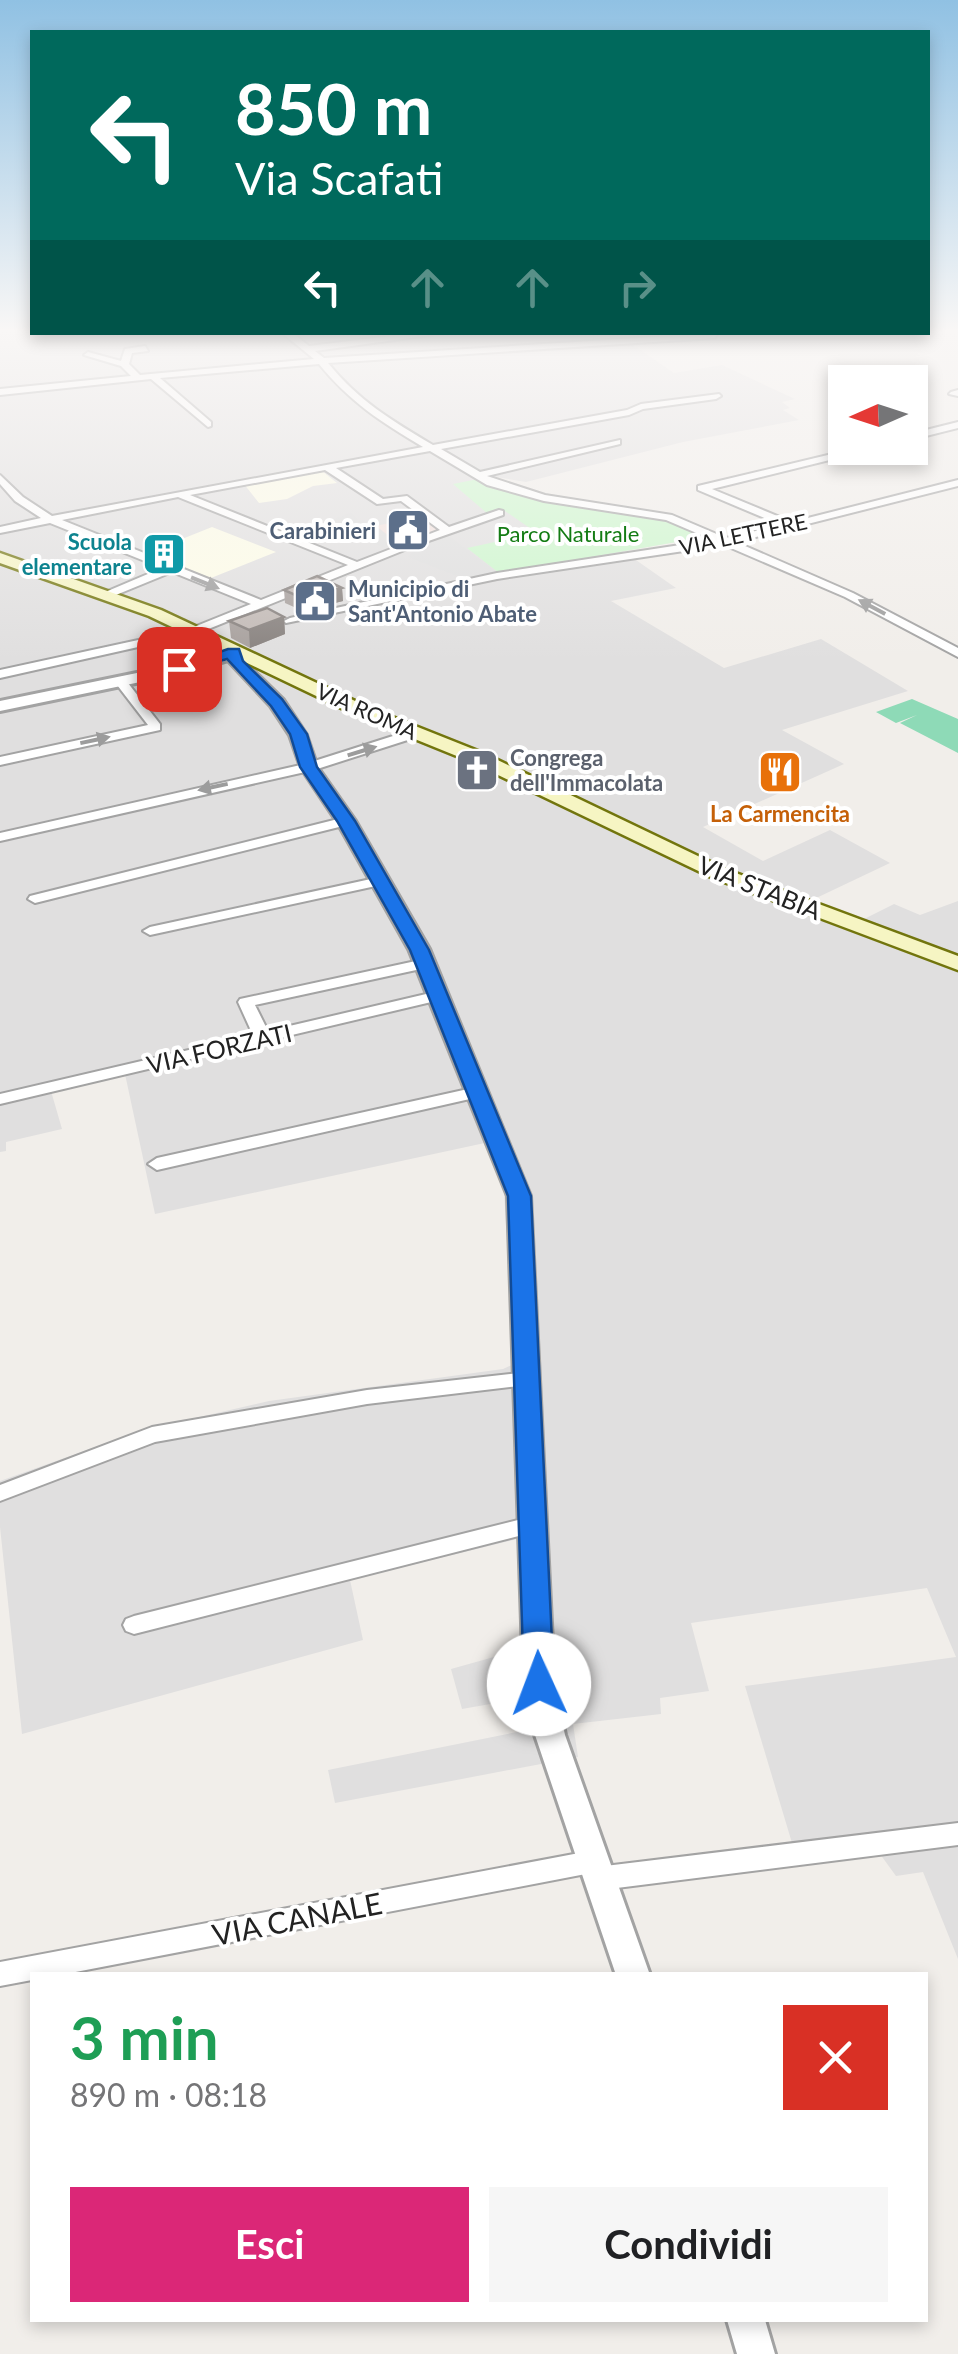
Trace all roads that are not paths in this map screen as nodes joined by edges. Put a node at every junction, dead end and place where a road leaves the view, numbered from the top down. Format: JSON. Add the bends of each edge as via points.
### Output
{"nodes":[{"id":1,"x":419,"y":442,"type":"edge"},
{"id":2,"x":478,"y":442,"type":"edge"},
{"id":3,"x":617,"y":442,"type":"dead end"},
{"id":4,"x":432,"y":451,"type":"junction"},
{"id":5,"x":828,"y":457,"type":"edge"},
{"id":6,"x":330,"y":468,"type":"junction"},
{"id":7,"x":480,"y":475,"type":"junction"},
{"id":8,"x":0,"y":478,"type":"edge"},
{"id":9,"x":958,"y":483,"type":"edge"},
{"id":10,"x":179,"y":493,"type":"junction"},
{"id":11,"x":22,"y":500,"type":"junction"},
{"id":12,"x":0,"y":505,"type":"edge"},
{"id":13,"x":499,"y":513,"type":"dead end"},
{"id":14,"x":50,"y":519,"type":"junction"},
{"id":15,"x":791,"y":525,"type":"junction"},
{"id":16,"x":0,"y":530,"type":"edge"},
{"id":17,"x":446,"y":530,"type":"junction"},
{"id":18,"x":728,"y":541,"type":"junction"},
{"id":19,"x":0,"y":558,"type":"edge"},
{"id":20,"x":356,"y":565,"type":"junction"},
{"id":21,"x":170,"y":568,"type":"junction"},
{"id":22,"x":106,"y":595,"type":"junction"},
{"id":23,"x":260,"y":604,"type":"junction"},
{"id":24,"x":290,"y":621,"type":"dead end"},
{"id":25,"x":192,"y":632,"type":"junction"},
{"id":26,"x":234,"y":652,"type":"junction"},
{"id":27,"x":958,"y":653,"type":"edge"},
{"id":28,"x":0,"y":674,"type":"edge"},
{"id":29,"x":120,"y":681,"type":"junction"},
{"id":30,"x":0,"y":706,"type":"edge"},
{"id":31,"x":415,"y":733,"type":"junction"},
{"id":32,"x":0,"y":760,"type":"edge"},
{"id":33,"x":309,"y":767,"type":"junction"},
{"id":34,"x":566,"y":800,"type":"joint"},
{"id":35,"x":346,"y":821,"type":"junction"},
{"id":36,"x":0,"y":837,"type":"edge"},
{"id":37,"x":380,"y":881,"type":"junction"},
{"id":38,"x":35,"y":899,"type":"dead end"},
{"id":39,"x":150,"y":931,"type":"dead end"},
{"id":40,"x":958,"y":963,"type":"edge"},
{"id":41,"x":425,"y":964,"type":"junction"},
{"id":42,"x":438,"y":996,"type":"junction"},
{"id":43,"x":263,"y":1038,"type":"junction"},
{"id":44,"x":477,"y":1092,"type":"junction"},
{"id":45,"x":0,"y":1099,"type":"edge"},
{"id":46,"x":157,"y":1164,"type":"dead end"},
{"id":47,"x":528,"y":1379,"type":"junction"},
{"id":48,"x":0,"y":1492,"type":"edge"},
{"id":49,"x":534,"y":1524,"type":"junction"},
{"id":50,"x":134,"y":1626,"type":"dead end"},
{"id":51,"x":958,"y":1834,"type":"edge"},
{"id":52,"x":598,"y":1870,"type":"junction"},
{"id":53,"x":633,"y":1972,"type":"edge"},
{"id":54,"x":0,"y":1974,"type":"edge"},
{"id":55,"x":747,"y":2322,"type":"edge"},
{"id":56,"x":756,"y":2354,"type":"edge"}],
"edges":[{"from":1,"to":4,"type":"street"},
{"from":2,"to":4,"type":"street"},
{"from":3,"to":7,"type":"street"},
{"from":4,"to":6,"type":"street"},
{"from":4,"to":7,"type":"street"},
{"from":5,"to":15,"type":"street","via":[[702,488]]},
{"from":6,"to":10,"type":"street"},
{"from":6,"to":17,"type":"street","via":[[381,502],[403,498]]},
{"from":7,"to":18,"type":"street","via":[[544,498],[668,517]]},
{"from":8,"to":11,"type":"street"},
{"from":9,"to":15,"type":"street","name":"VIA LETTERE"},
{"from":10,"to":14,"type":"street"},
{"from":10,"to":20,"type":"street"},
{"from":11,"to":12,"type":"street"},
{"from":11,"to":14,"type":"street"},
{"from":13,"to":17,"type":"street"},
{"from":14,"to":16,"type":"street"},
{"from":14,"to":21,"type":"street"},
{"from":15,"to":18,"type":"street","name":"VIA LETTERE"},
{"from":17,"to":20,"type":"street"},
{"from":18,"to":24,"type":"street","name":"VIA LETTERE","via":[[497,576]]},
{"from":27,"to":18,"type":"street","one_way":true},
{"from":19,"to":22,"type":"main road","name":"VIA ROMA"},
{"from":20,"to":23,"type":"street"},
{"from":21,"to":22,"type":"street"},
{"from":21,"to":23,"type":"street","one_way":true},
{"from":22,"to":25,"type":"main road","name":"VIA ROMA"},
{"from":23,"to":25,"type":"street"},
{"from":25,"to":26,"type":"main road","name":"VIA ROMA"},
{"from":25,"to":28,"type":"street"},
{"from":26,"to":29,"type":"street"},
{"from":26,"to":31,"type":"main road","name":"VIA ROMA"},
{"from":26,"to":33,"type":"street","via":[[298,734]]},
{"from":29,"to":30,"type":"street"},
{"from":32,"to":29,"type":"street","one_way":true,"via":[[156,727]]},
{"from":33,"to":31,"type":"street","one_way":true},
{"from":31,"to":34,"type":"main road","name":"VIA ROMA"},
{"from":33,"to":35,"type":"street"},
{"from":33,"to":36,"type":"street","one_way":true},
{"from":34,"to":40,"type":"main road","name":"VIA STABIA","via":[[733,880]]},
{"from":35,"to":37,"type":"street"},
{"from":35,"to":38,"type":"street"},
{"from":37,"to":39,"type":"street"},
{"from":37,"to":41,"type":"street"},
{"from":41,"to":42,"type":"street"},
{"from":41,"to":43,"type":"street","via":[[246,1002]]},
{"from":42,"to":43,"type":"street","name":"VIA FORZATI"},
{"from":42,"to":44,"type":"street"},
{"from":43,"to":45,"type":"street","name":"VIA FORZATI"},
{"from":44,"to":46,"type":"street"},
{"from":44,"to":47,"type":"street","via":[[520,1196]]},
{"from":47,"to":48,"type":"street","via":[[316,1405],[152,1435]]},
{"from":47,"to":49,"type":"street"},
{"from":49,"to":50,"type":"street"},
{"from":49,"to":52,"type":"street","via":[[542,1707]]},
{"from":51,"to":52,"type":"street","name":"VIA CANALE"},
{"from":52,"to":53,"type":"street"},
{"from":52,"to":54,"type":"street","name":"VIA CANALE"},
{"from":55,"to":56,"type":"street"}]}
